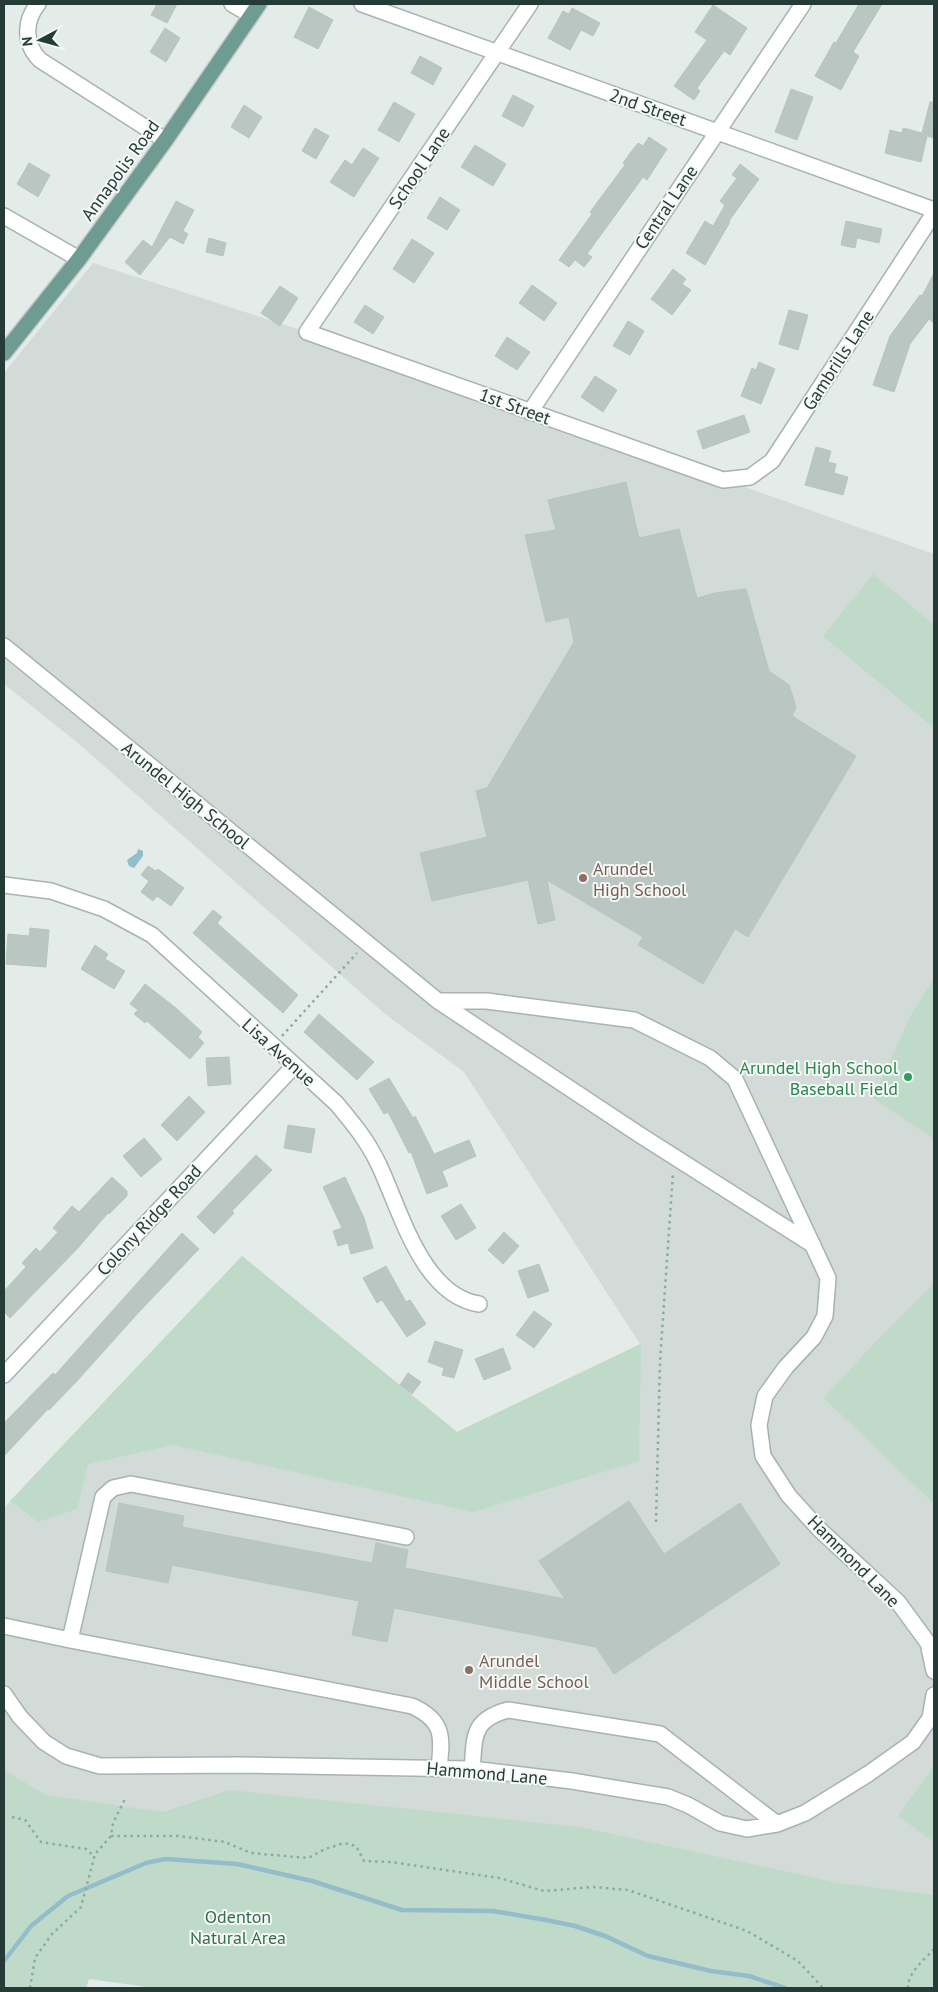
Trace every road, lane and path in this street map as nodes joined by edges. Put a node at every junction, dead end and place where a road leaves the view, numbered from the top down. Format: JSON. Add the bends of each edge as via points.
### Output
{"nodes":[{"id":1,"x":38,"y":4,"type":"edge"},
{"id":2,"x":232,"y":4,"type":"edge"},
{"id":3,"x":362,"y":4,"type":"edge"},
{"id":4,"x":530,"y":4,"type":"edge"},
{"id":5,"x":803,"y":4,"type":"edge"},
{"id":6,"x":255,"y":10,"type":"edge"},
{"id":7,"x":497,"y":54,"type":"junction"},
{"id":8,"x":717,"y":131,"type":"junction"},
{"id":9,"x":165,"y":140,"type":"junction"},
{"id":10,"x":934,"y":212,"type":"edge"},
{"id":11,"x":4,"y":216,"type":"edge"},
{"id":12,"x":79,"y":259,"type":"junction"},
{"id":13,"x":307,"y":332,"type":"joint"},
{"id":14,"x":4,"y":354,"type":"edge"},
{"id":15,"x":530,"y":412,"type":"junction"},
{"id":16,"x":723,"y":480,"type":"joint"},
{"id":17,"x":4,"y":646,"type":"edge"},
{"id":18,"x":4,"y":885,"type":"edge"},
{"id":19,"x":366,"y":943,"type":"junction"},
{"id":20,"x":438,"y":1001,"type":"junction"},
{"id":21,"x":272,"y":1046,"type":"junction"},
{"id":22,"x":294,"y":1066,"type":"junction"},
{"id":23,"x":674,"y":1157,"type":"junction"},
{"id":24,"x":813,"y":1245,"type":"junction"},
{"id":25,"x":479,"y":1304,"type":"dead end"},
{"id":26,"x":4,"y":1375,"type":"edge"},
{"id":27,"x":656,"y":1522,"type":"dead end"},
{"id":28,"x":406,"y":1537,"type":"dead end"},
{"id":29,"x":4,"y":1626,"type":"edge"},
{"id":30,"x":70,"y":1640,"type":"junction"},
{"id":31,"x":934,"y":1671,"type":"edge"},
{"id":32,"x":4,"y":1694,"type":"edge"},
{"id":33,"x":934,"y":1695,"type":"edge"},
{"id":34,"x":439,"y":1767,"type":"junction"},
{"id":35,"x":472,"y":1769,"type":"junction"},
{"id":36,"x":125,"y":1799,"type":"dead end"},
{"id":37,"x":12,"y":1817,"type":"dead end"},
{"id":38,"x":777,"y":1824,"type":"junction"},
{"id":39,"x":111,"y":1836,"type":"junction"},
{"id":40,"x":94,"y":1856,"type":"junction"},
{"id":41,"x":934,"y":1949,"type":"edge"},
{"id":42,"x":30,"y":1988,"type":"edge"},
{"id":43,"x":823,"y":1988,"type":"edge"},
{"id":44,"x":908,"y":1988,"type":"edge"}],
"edges":[{"from":1,"to":9,"type":"street","via":[[30,15],[28,38],[32,53]]},
{"from":2,"to":6,"type":"street"},
{"from":3,"to":7,"type":"street","name":"2nd Street"},
{"from":4,"to":7,"type":"street","name":"School Lane"},
{"from":5,"to":8,"type":"street","name":"Central Lane"},
{"from":6,"to":9,"type":"main road","name":"Annapolis Road"},
{"from":7,"to":8,"type":"street","name":"2nd Street"},
{"from":7,"to":13,"type":"street","name":"School Lane"},
{"from":8,"to":10,"type":"street","name":"2nd Street"},
{"from":8,"to":15,"type":"street","name":"Central Lane"},
{"from":9,"to":12,"type":"main road","name":"Annapolis Road"},
{"from":10,"to":16,"type":"street","name":"Gambrills Lane","via":[[772,462],[750,476]]},
{"from":11,"to":12,"type":"street"},
{"from":12,"to":14,"type":"main road","name":"Annapolis Road"},
{"from":13,"to":15,"type":"street","name":"1st Street"},
{"from":15,"to":16,"type":"street","name":"1st Street"},
{"from":17,"to":19,"type":"street","name":"Arundel High School"},
{"from":18,"to":21,"type":"street","name":"Lisa Avenue","via":[[51,891],[104,909],[152,935]]},
{"from":19,"to":20,"type":"street","name":"Arundel High School"},
{"from":19,"to":21,"type":"path"},
{"from":20,"to":23,"type":"street","name":"Arundel High School"},
{"from":20,"to":24,"type":"street","via":[[487,1001],[634,1020],[710,1058],[735,1079]]},
{"from":21,"to":22,"type":"street","name":"Lisa Avenue"},
{"from":22,"to":25,"type":"street","name":"Lisa Avenue","via":[[336,1103],[359,1130],[377,1161],[408,1233],[434,1277],[465,1302]]},
{"from":22,"to":26,"type":"street","name":"Colony Ridge Road"},
{"from":23,"to":24,"type":"street","name":"Arundel High School"},
{"from":23,"to":27,"type":"path","via":[[660,1361]]},
{"from":24,"to":31,"type":"street","name":"Hammond Lane","via":[[828,1278],[825,1316],[814,1337],[765,1396],[759,1425],[763,1456],[796,1504],[820,1530],[898,1602],[928,1643]]},
{"from":28,"to":30,"type":"street","via":[[131,1484],[113,1488],[103,1497]]},
{"from":29,"to":30,"type":"street"},
{"from":30,"to":34,"type":"street","via":[[412,1706],[427,1713],[439,1728],[442,1748]]},
{"from":32,"to":34,"type":"street","name":"Hammond Lane","via":[[44,1742],[66,1756],[100,1766]]},
{"from":33,"to":38,"type":"street","name":"Hammond Lane","via":[[930,1718],[913,1742],[805,1813]]},
{"from":34,"to":35,"type":"street","name":"Hammond Lane"},
{"from":35,"to":38,"type":"street","name":"Hammond Lane","via":[[668,1797],[720,1823],[747,1829]]},
{"from":35,"to":38,"type":"street","via":[[474,1740],[482,1722],[508,1710],[660,1734]]},
{"from":36,"to":39,"type":"path","via":[[113,1823]]},
{"from":37,"to":40,"type":"path","via":[[25,1820],[41,1842],[86,1849]]},
{"from":39,"to":40,"type":"path"},
{"from":39,"to":43,"type":"path","via":[[178,1836],[225,1842],[251,1853],[308,1858],[344,1843],[356,1846],[364,1860],[499,1878],[544,1891],[592,1887],[628,1890],[746,1931],[798,1961]]},
{"from":40,"to":42,"type":"path","via":[[81,1907],[52,1934],[34,1958]]},
{"from":41,"to":44,"type":"path","via":[[916,1969]]}]}
